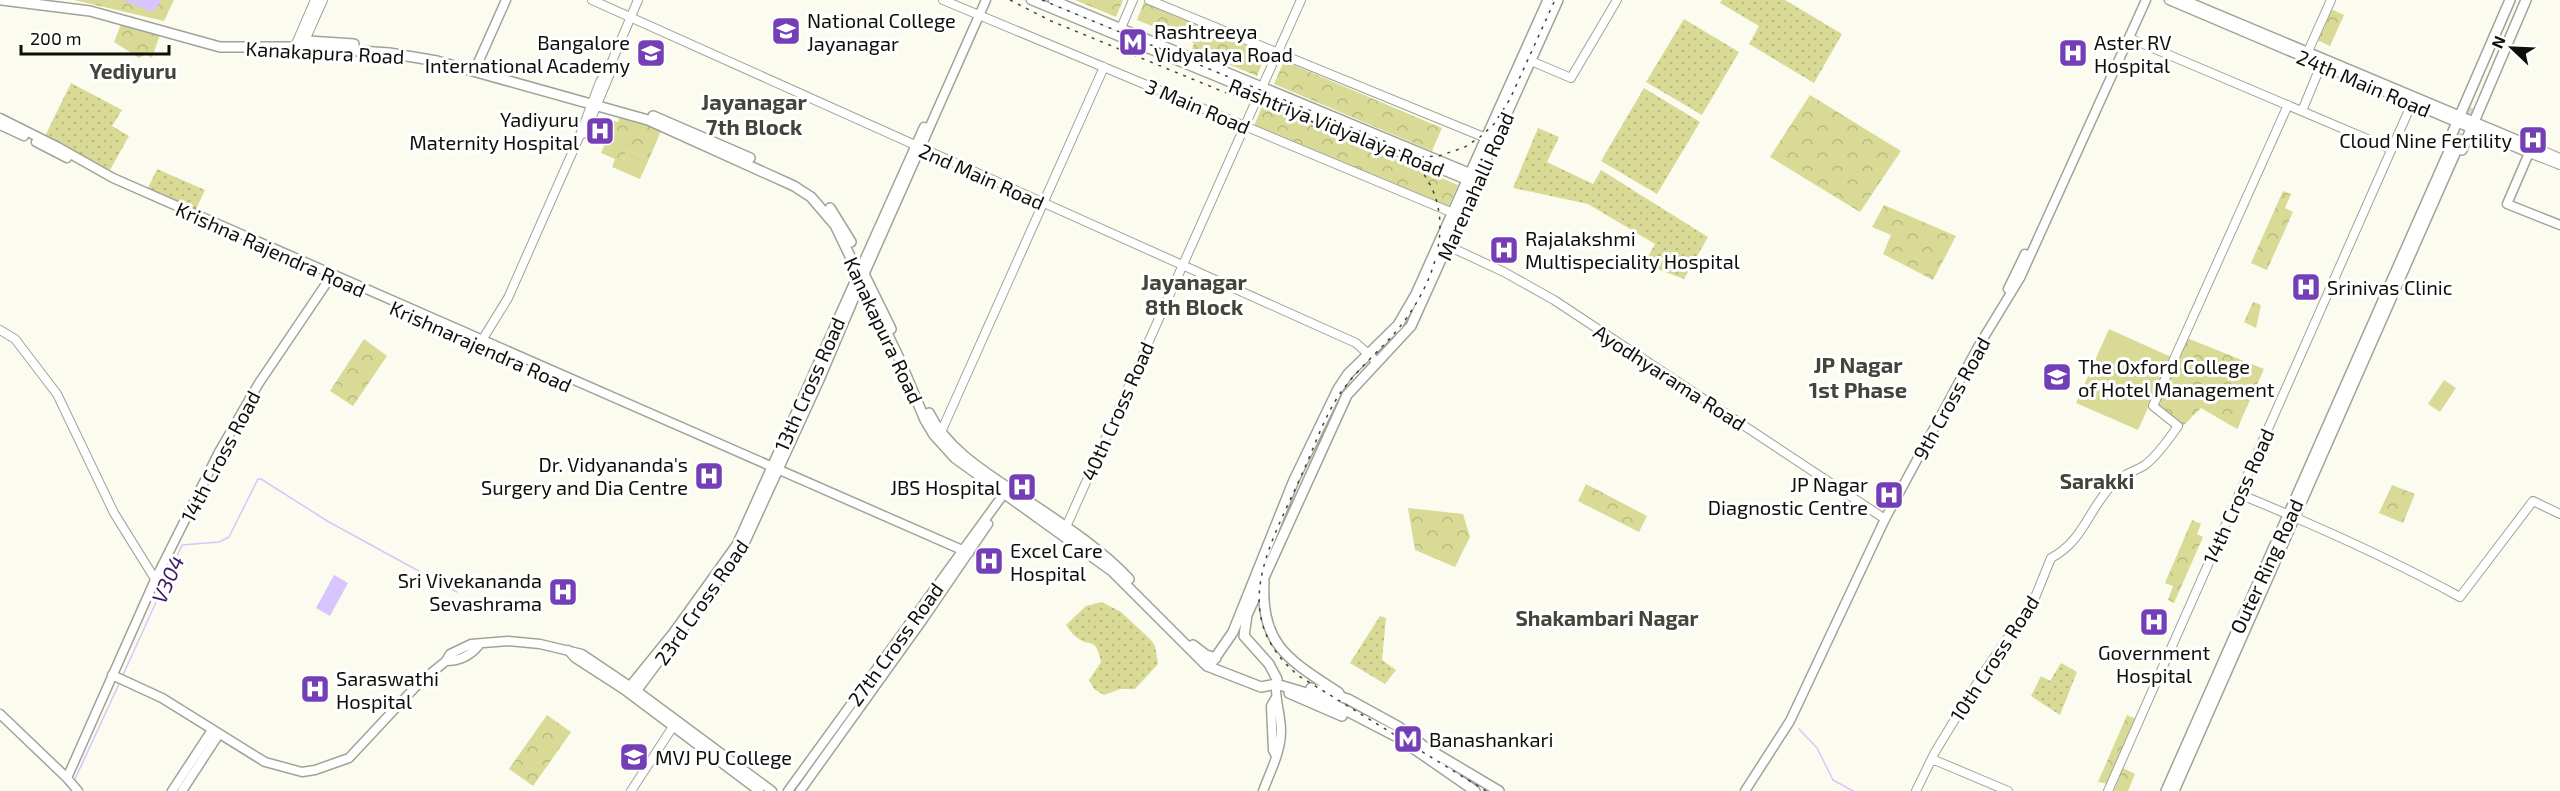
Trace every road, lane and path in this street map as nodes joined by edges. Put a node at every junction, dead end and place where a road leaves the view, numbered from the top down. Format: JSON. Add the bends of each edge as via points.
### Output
{"nodes":[{"id":1,"x":3,"y":0,"type":"edge"},
{"id":2,"x":315,"y":0,"type":"edge"},
{"id":3,"x":323,"y":0,"type":"edge"},
{"id":4,"x":506,"y":0,"type":"edge"},
{"id":5,"x":592,"y":0,"type":"edge"},
{"id":6,"x":638,"y":0,"type":"edge"},
{"id":7,"x":943,"y":0,"type":"edge"},
{"id":8,"x":981,"y":0,"type":"edge"},
{"id":9,"x":986,"y":0,"type":"edge"},
{"id":10,"x":1031,"y":0,"type":"edge"},
{"id":11,"x":1053,"y":0,"type":"edge"},
{"id":12,"x":1133,"y":0,"type":"edge"},
{"id":13,"x":1149,"y":0,"type":"edge"},
{"id":14,"x":1301,"y":0,"type":"edge"},
{"id":15,"x":1548,"y":0,"type":"edge"},
{"id":16,"x":1558,"y":0,"type":"edge"},
{"id":17,"x":1617,"y":0,"type":"edge"},
{"id":18,"x":2141,"y":0,"type":"edge"},
{"id":19,"x":2146,"y":0,"type":"edge"},
{"id":20,"x":2169,"y":0,"type":"edge"},
{"id":21,"x":2184,"y":0,"type":"edge"},
{"id":22,"x":2331,"y":0,"type":"edge"},
{"id":23,"x":2510,"y":0,"type":"edge"},
{"id":24,"x":2515,"y":0,"type":"edge"},
{"id":25,"x":2524,"y":0,"type":"edge"},
{"id":26,"x":0,"y":5,"type":"edge"},
{"id":27,"x":978,"y":14,"type":"junction"},
{"id":28,"x":630,"y":17,"type":"junction"},
{"id":29,"x":1121,"y":28,"type":"junction"},
{"id":30,"x":2129,"y":38,"type":"junction"},
{"id":31,"x":300,"y":44,"type":"junction"},
{"id":32,"x":1278,"y":53,"type":"junction"},
{"id":33,"x":2306,"y":55,"type":"junction"},
{"id":34,"x":1531,"y":61,"type":"junction"},
{"id":35,"x":2322,"y":61,"type":"junction"},
{"id":36,"x":477,"y":65,"type":"junction"},
{"id":37,"x":1104,"y":66,"type":"junction"},
{"id":38,"x":1260,"y":90,"type":"junction"},
{"id":39,"x":595,"y":101,"type":"junction"},
{"id":40,"x":2412,"y":103,"type":"junction"},
{"id":41,"x":2288,"y":105,"type":"junction"},
{"id":42,"x":2302,"y":111,"type":"junction"},
{"id":43,"x":0,"y":118,"type":"edge"},
{"id":44,"x":2458,"y":118,"type":"junction"},
{"id":45,"x":0,"y":125,"type":"edge"},
{"id":46,"x":1244,"y":125,"type":"junction"},
{"id":47,"x":2473,"y":125,"type":"junction"},
{"id":48,"x":1486,"y":138,"type":"junction"},
{"id":49,"x":918,"y":147,"type":"junction"},
{"id":50,"x":2391,"y":149,"type":"junction"},
{"id":51,"x":2531,"y":149,"type":"junction"},
{"id":52,"x":2560,"y":158,"type":"edge"},
{"id":53,"x":2560,"y":165,"type":"edge"},
{"id":54,"x":1474,"y":179,"type":"junction"},
{"id":55,"x":1043,"y":203,"type":"junction"},
{"id":56,"x":1453,"y":213,"type":"junction"},
{"id":57,"x":2560,"y":225,"type":"edge"},
{"id":58,"x":1448,"y":246,"type":"junction"},
{"id":59,"x":1182,"y":265,"type":"junction"},
{"id":60,"x":861,"y":275,"type":"junction"},
{"id":61,"x":331,"y":277,"type":"junction"},
{"id":62,"x":0,"y":330,"type":"edge"},
{"id":63,"x":2366,"y":342,"type":"junction"},
{"id":64,"x":480,"y":343,"type":"junction"},
{"id":65,"x":2367,"y":356,"type":"junction"},
{"id":66,"x":1372,"y":358,"type":"junction"},
{"id":67,"x":940,"y":432,"type":"junction"},
{"id":68,"x":774,"y":471,"type":"junction"},
{"id":69,"x":1005,"y":493,"type":"junction"},
{"id":70,"x":2239,"y":494,"type":"junction"},
{"id":71,"x":2560,"y":514,"type":"edge"},
{"id":72,"x":2293,"y":516,"type":"junction"},
{"id":73,"x":1883,"y":518,"type":"junction"},
{"id":74,"x":1065,"y":527,"type":"junction"},
{"id":75,"x":965,"y":554,"type":"junction"},
{"id":76,"x":1264,"y":576,"type":"junction"},
{"id":77,"x":155,"y":579,"type":"junction"},
{"id":78,"x":1239,"y":627,"type":"junction"},
{"id":79,"x":1216,"y":658,"type":"junction"},
{"id":80,"x":1207,"y":666,"type":"junction"},
{"id":81,"x":119,"y":677,"type":"junction"},
{"id":82,"x":1278,"y":683,"type":"junction"},
{"id":83,"x":632,"y":691,"type":"junction"},
{"id":84,"x":1348,"y":699,"type":"junction"},
{"id":85,"x":0,"y":714,"type":"edge"},
{"id":86,"x":675,"y":724,"type":"junction"},
{"id":87,"x":212,"y":729,"type":"junction"},
{"id":88,"x":1932,"y":759,"type":"junction"},
{"id":89,"x":72,"y":784,"type":"edge"},
{"id":90,"x":172,"y":791,"type":"edge"},
{"id":91,"x":182,"y":791,"type":"edge"},
{"id":92,"x":631,"y":791,"type":"edge"},
{"id":93,"x":759,"y":791,"type":"edge"},
{"id":94,"x":772,"y":791,"type":"edge"},
{"id":95,"x":788,"y":791,"type":"edge"},
{"id":96,"x":800,"y":791,"type":"edge"},
{"id":97,"x":1263,"y":791,"type":"edge"},
{"id":98,"x":1475,"y":791,"type":"edge"},
{"id":99,"x":1499,"y":791,"type":"edge"},
{"id":100,"x":1740,"y":791,"type":"edge"},
{"id":101,"x":1745,"y":791,"type":"edge"},
{"id":102,"x":1916,"y":791,"type":"edge"},
{"id":103,"x":2008,"y":791,"type":"edge"},
{"id":104,"x":2108,"y":791,"type":"edge"},
{"id":105,"x":2166,"y":791,"type":"edge"},
{"id":106,"x":2174,"y":791,"type":"edge"}],
"edges":[{"from":1,"to":26,"type":"street"},
{"from":1,"to":31,"type":"main road","name":"Kanakapura Road","via":[[90,11],[220,47]]},
{"from":2,"to":31,"type":"street"},
{"from":3,"to":31,"type":"street"},
{"from":4,"to":36,"type":"main road"},
{"from":5,"to":28,"type":"street","name":"2nd Main Road"},
{"from":6,"to":28,"type":"street"},
{"from":7,"to":27,"type":"street","name":"3 Main Road"},
{"from":8,"to":27,"type":"main road"},
{"from":9,"to":27,"type":"main road"},
{"from":10,"to":38,"type":"main road","name":"Rashtriya Vidyalaya Road","via":[[1195,70]]},
{"from":11,"to":29,"type":"main road","name":"Rashtriya Vidyalaya Road"},
{"from":12,"to":29,"type":"street"},
{"from":13,"to":32,"type":"street"},
{"from":14,"to":32,"type":"street","name":"40th Cross Road"},
{"from":15,"to":48,"type":"main road","name":"Marenahalli Road"},
{"from":16,"to":34,"type":"main road","name":"Marenahalli Road"},
{"from":17,"to":34,"type":"street","via":[[1569,78]]},
{"from":18,"to":73,"type":"main road","name":"9th Cross Road","via":[[2015,276]]},
{"from":19,"to":30,"type":"main road","name":"9th Cross Road"},
{"from":20,"to":33,"type":"main road","name":"24th Main Road"},
{"from":21,"to":33,"type":"main road","name":"24th Main Road"},
{"from":22,"to":33,"type":"street"},
{"from":23,"to":44,"type":"main road"},
{"from":24,"to":25,"type":"main road","via":[[2472,106]]},
{"from":25,"to":47,"type":"main road"},
{"from":27,"to":37,"type":"street","name":"3 Main Road"},
{"from":27,"to":49,"type":"main road","name":"13th Cross Road"},
{"from":28,"to":39,"type":"street"},
{"from":28,"to":49,"type":"street","name":"2nd Main Road"},
{"from":29,"to":38,"type":"main road","name":"Rashtriya Vidyalaya Road"},
{"from":30,"to":41,"type":"street"},
{"from":30,"to":73,"type":"main road","name":"9th Cross Road","via":[[2020,278]]},
{"from":31,"to":36,"type":"main road","name":"Kanakapura Road","via":[[390,47]]},
{"from":31,"to":39,"type":"main road","name":"Kanakapura Road","via":[[437,61]]},
{"from":32,"to":38,"type":"street","name":"40th Cross Road"},
{"from":32,"to":48,"type":"street"},
{"from":33,"to":35,"type":"main road","name":"24th Main Road"},
{"from":34,"to":54,"type":"main road","name":"Marenahalli Road"},
{"from":35,"to":40,"type":"main road","name":"24th Main Road"},
{"from":35,"to":42,"type":"street"},
{"from":35,"to":44,"type":"main road","name":"24th Main Road"},
{"from":36,"to":39,"type":"main road","name":"Kanakapura Road"},
{"from":37,"to":46,"type":"street","name":"3 Main Road"},
{"from":37,"to":55,"type":"street"},
{"from":38,"to":46,"type":"street","name":"40th Cross Road"},
{"from":38,"to":54,"type":"main road","name":"Rashtriya Vidyalaya Road"},
{"from":39,"to":60,"type":"main road","name":"Kanakapura Road","via":[[670,122],[806,186],[840,221]]},
{"from":39,"to":64,"type":"street","via":[[585,133],[580,135],[508,298]]},
{"from":40,"to":44,"type":"main road","name":"24th Main Road"},
{"from":40,"to":50,"type":"street","name":"14th Cross Road"},
{"from":41,"to":42,"type":"street"},
{"from":41,"to":88,"type":"street","name":"10th Cross Road","via":[[2153,406],[2178,426],[2145,465],[2112,485],[2075,541],[2051,558],[2034,600],[1982,675]]},
{"from":42,"to":50,"type":"street"},
{"from":43,"to":61,"type":"main road","name":"Krishna Rajendra Road","via":[[113,178]]},
{"from":44,"to":47,"type":"main road","name":"24th Main Road"},
{"from":44,"to":63,"type":"main road","via":[[2371,318]]},
{"from":45,"to":61,"type":"main road","name":"Krishnarajendra Road","via":[[111,183]]},
{"from":46,"to":56,"type":"street","name":"3 Main Road"},
{"from":46,"to":59,"type":"street","name":"40th Cross Road"},
{"from":47,"to":51,"type":"main road","name":"24th Main Road"},
{"from":47,"to":65,"type":"main road","via":[[2385,326]]},
{"from":48,"to":54,"type":"main road","name":"Marenahalli Road"},
{"from":49,"to":55,"type":"street","name":"2nd Main Road"},
{"from":49,"to":60,"type":"main road","name":"13th Cross Road"},
{"from":50,"to":70,"type":"street","name":"14th Cross Road"},
{"from":51,"to":52,"type":"street","name":"24th Main Road"},
{"from":51,"to":53,"type":"street","name":"24th Main Road"},
{"from":51,"to":57,"type":"main road","via":[[2507,204]]},
{"from":54,"to":56,"type":"main road","name":"Marenahalli Road"},
{"from":54,"to":58,"type":"main road","name":"Marenahalli Road"},
{"from":55,"to":59,"type":"street","name":"2nd Main Road"},
{"from":55,"to":67,"type":"street"},
{"from":56,"to":66,"type":"main road","name":"Marenahalli Road","via":[[1416,294]]},
{"from":58,"to":66,"type":"main road","name":"Marenahalli Road","via":[[1412,326],[1401,340]]},
{"from":58,"to":73,"type":"street","name":"Ayodhyarama Road","via":[[1554,300]]},
{"from":59,"to":66,"type":"street","name":"2nd Main Road","via":[[1356,343]]},
{"from":59,"to":74,"type":"street","name":"40th Cross Road"},
{"from":60,"to":67,"type":"main road","name":"Kanakapura Road","via":[[885,316]]},
{"from":60,"to":68,"type":"main road","name":"13th Cross Road","via":[[819,381]]},
{"from":60,"to":69,"type":"main road","name":"Kanakapura Road","via":[[934,435],[960,462]]},
{"from":61,"to":64,"type":"main road","name":"Krishnarajendra Road"},
{"from":61,"to":77,"type":"main road","name":"14th Cross Road","via":[[243,410]]},
{"from":62,"to":77,"type":"street","via":[[15,339],[57,394],[114,513]]},
{"from":63,"to":65,"type":"main road","via":[[2457,141]]},
{"from":63,"to":72,"type":"main road","name":"Outer Ring Road"},
{"from":64,"to":68,"type":"main road"},
{"from":65,"to":72,"type":"main road","name":"Outer Ring Road"},
{"from":66,"to":76,"type":"main road","name":"Marenahalli Road","via":[[1339,409]]},
{"from":66,"to":78,"type":"main road","name":"Marenahalli Road","via":[[1348,374],[1338,389],[1294,480]]},
{"from":67,"to":69,"type":"main road","name":"Kanakapura Road"},
{"from":68,"to":75,"type":"main road"},
{"from":68,"to":75,"type":"main road"},
{"from":68,"to":83,"type":"main road","name":"23rd Cross Road","via":[[742,549]]},
{"from":69,"to":74,"type":"main road","name":"Kanakapura Road"},
{"from":69,"to":75,"type":"main road","name":"27th Cross Road"},
{"from":69,"to":80,"type":"main road","name":"Kanakapura Road","via":[[1112,570]]},
{"from":70,"to":72,"type":"street"},
{"from":70,"to":104,"type":"street","name":"14th Cross Road"},
{"from":71,"to":72,"type":"street","via":[[2533,501],[2460,597]]},
{"from":72,"to":105,"type":"main road","name":"Outer Ring Road"},
{"from":72,"to":106,"type":"main road","name":"Outer Ring Road"},
{"from":73,"to":100,"type":"main road","name":"9th Cross Road","via":[[1786,722]]},
{"from":73,"to":101,"type":"main road","name":"9th Cross Road","via":[[1793,716]]},
{"from":74,"to":79,"type":"main road","name":"Kanakapura Road","via":[[1117,566],[1196,647]]},
{"from":75,"to":95,"type":"main road","name":"27th Cross Road"},
{"from":75,"to":96,"type":"main road","name":"27th Cross Road"},
{"from":76,"to":78,"type":"main road","name":"Marenahalli Road"},
{"from":76,"to":84,"type":"main road","via":[[1265,619],[1279,649]]},
{"from":77,"to":81,"type":"main road","name":"14th Cross Road"},
{"from":78,"to":79,"type":"main road","name":"Marenahalli Road"},
{"from":78,"to":82,"type":"main road","via":[[1269,664]]},
{"from":79,"to":80,"type":"main road","name":"Marenahalli Road"},
{"from":80,"to":82,"type":"main road","name":"Kanakapura Road","via":[[1262,687]]},
{"from":81,"to":87,"type":"main road"},
{"from":81,"to":89,"type":"main road","name":"14th Cross Road"},
{"from":82,"to":84,"type":"main road","name":"Kanakapura Road"},
{"from":82,"to":97,"type":"main road","via":[[1271,706],[1276,756]]},
{"from":82,"to":98,"type":"main road","name":"Kanakapura Road","via":[[1397,737]]},
{"from":83,"to":86,"type":"main road"},
{"from":83,"to":87,"type":"main road","via":[[568,650],[508,641],[471,644],[450,654],[420,682],[349,758],[315,770],[302,772],[265,762]]},
{"from":84,"to":99,"type":"main road","name":"Kanakapura Road","via":[[1399,726],[1425,747]]},
{"from":85,"to":89,"type":"main road"},
{"from":86,"to":92,"type":"street"},
{"from":86,"to":93,"type":"main road"},
{"from":86,"to":94,"type":"main road"},
{"from":87,"to":90,"type":"main road"},
{"from":87,"to":91,"type":"main road"},
{"from":88,"to":102,"type":"street","name":"10th Cross Road"},
{"from":88,"to":103,"type":"street"}]}
